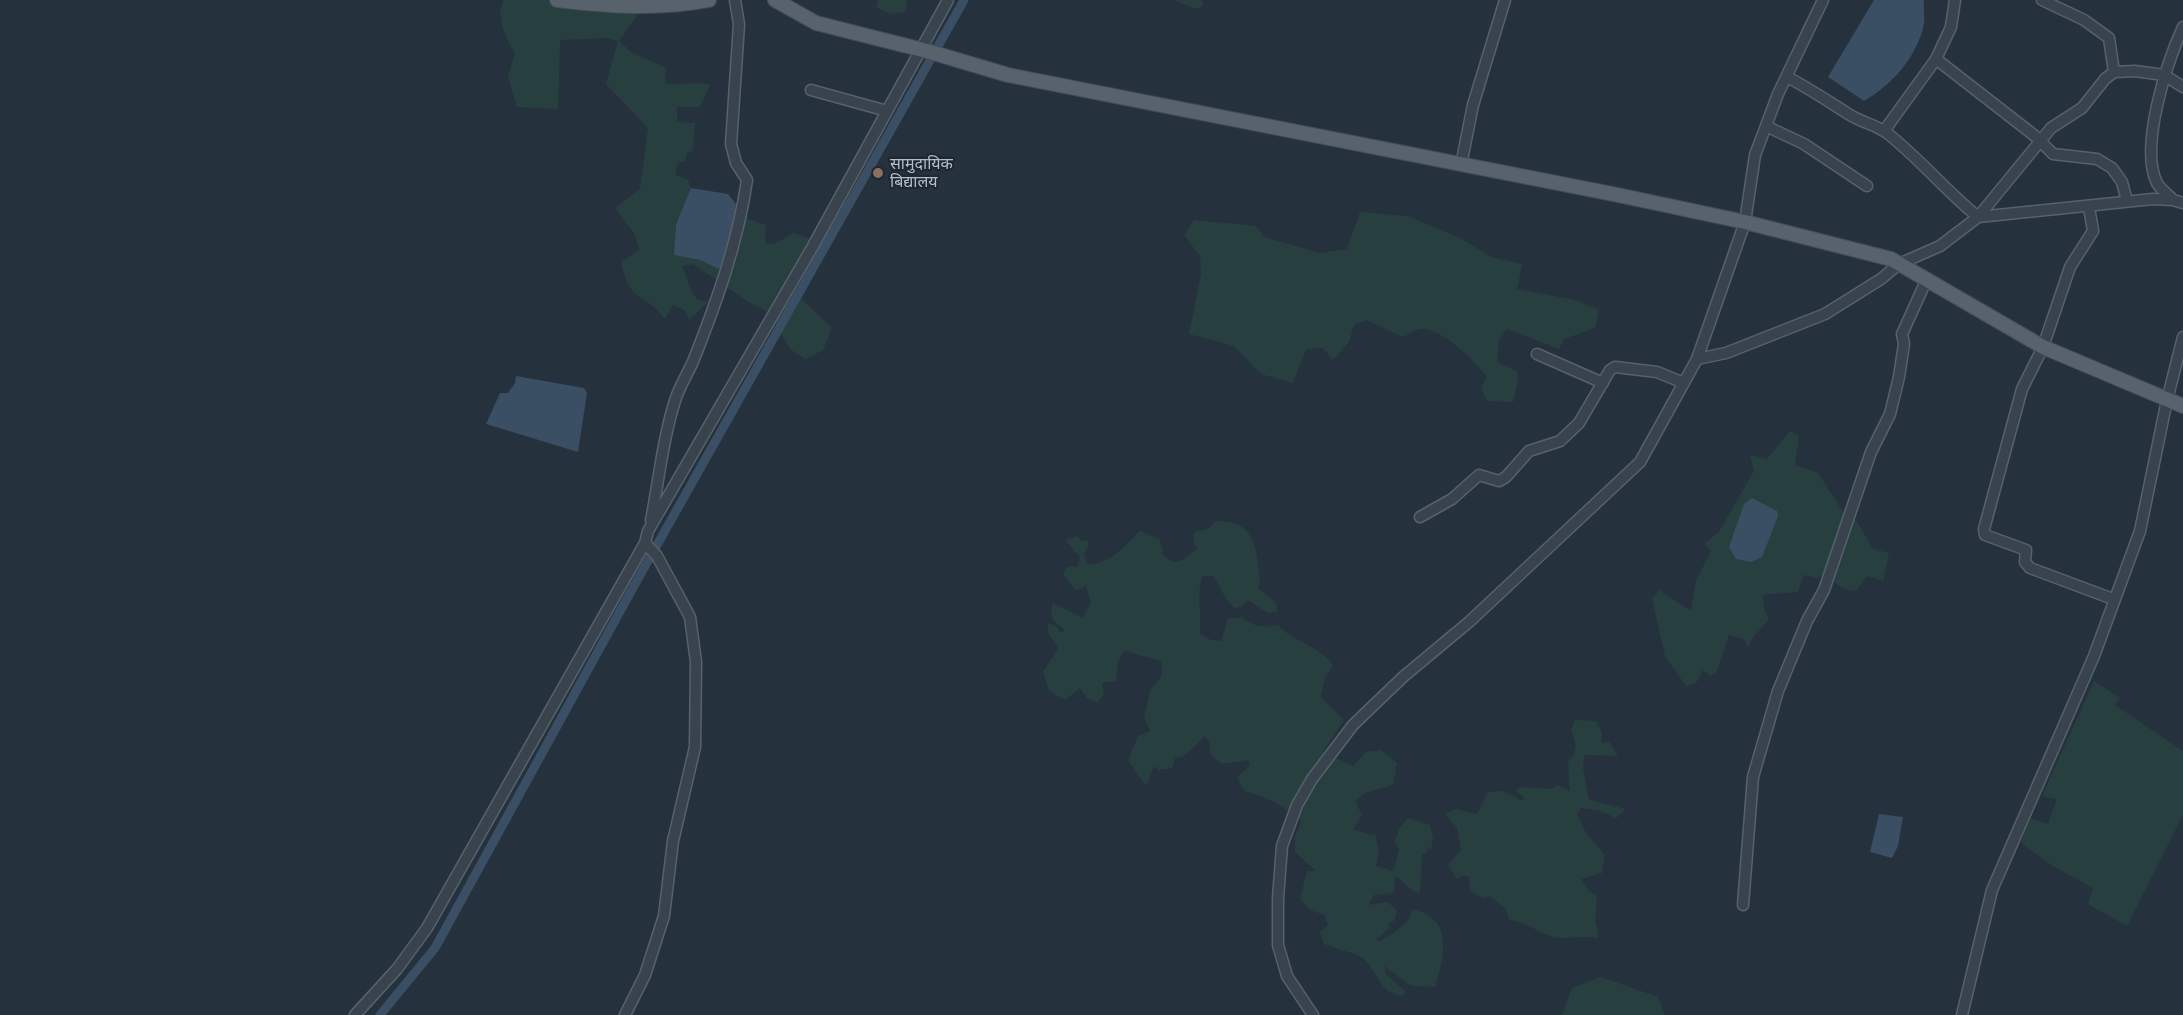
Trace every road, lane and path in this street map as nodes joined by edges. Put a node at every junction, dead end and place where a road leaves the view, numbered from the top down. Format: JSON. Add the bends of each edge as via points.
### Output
{"nodes":[{"id":1,"x":557,"y":0,"type":"edge"},
{"id":2,"x":709,"y":0,"type":"edge"},
{"id":3,"x":735,"y":0,"type":"edge"},
{"id":4,"x":775,"y":0,"type":"edge"},
{"id":5,"x":948,"y":0,"type":"edge"},
{"id":6,"x":1505,"y":0,"type":"edge"},
{"id":7,"x":1823,"y":0,"type":"edge"},
{"id":8,"x":1954,"y":0,"type":"edge"},
{"id":9,"x":2042,"y":0,"type":"edge"},
{"id":10,"x":2183,"y":27,"type":"edge"},
{"id":11,"x":923,"y":50,"type":"junction"},
{"id":12,"x":1936,"y":59,"type":"junction"},
{"id":13,"x":2115,"y":72,"type":"junction"},
{"id":14,"x":2164,"y":75,"type":"junction"},
{"id":15,"x":1787,"y":77,"type":"junction"},
{"id":16,"x":2183,"y":87,"type":"edge"},
{"id":17,"x":811,"y":90,"type":"dead end"},
{"id":18,"x":886,"y":111,"type":"junction"},
{"id":19,"x":1766,"y":126,"type":"junction"},
{"id":20,"x":1884,"y":131,"type":"junction"},
{"id":21,"x":2040,"y":143,"type":"junction"},
{"id":22,"x":1461,"y":165,"type":"junction"},
{"id":23,"x":1867,"y":186,"type":"dead end"},
{"id":24,"x":2127,"y":201,"type":"junction"},
{"id":25,"x":2178,"y":202,"type":"edge"},
{"id":26,"x":2089,"y":207,"type":"junction"},
{"id":27,"x":1978,"y":217,"type":"junction"},
{"id":28,"x":1745,"y":222,"type":"junction"},
{"id":29,"x":1899,"y":264,"type":"junction"},
{"id":30,"x":1926,"y":281,"type":"junction"},
{"id":31,"x":2183,"y":337,"type":"edge"},
{"id":32,"x":2043,"y":347,"type":"junction"},
{"id":33,"x":1537,"y":354,"type":"dead end"},
{"id":34,"x":1697,"y":359,"type":"junction"},
{"id":35,"x":1603,"y":383,"type":"junction"},
{"id":36,"x":1684,"y":383,"type":"junction"},
{"id":37,"x":2167,"y":400,"type":"junction"},
{"id":38,"x":2183,"y":406,"type":"edge"},
{"id":39,"x":1420,"y":517,"type":"dead end"},
{"id":40,"x":648,"y":531,"type":"junction"},
{"id":41,"x":650,"y":548,"type":"junction"},
{"id":42,"x":2114,"y":599,"type":"junction"},
{"id":43,"x":1743,"y":905,"type":"dead end"},
{"id":44,"x":355,"y":1015,"type":"edge"},
{"id":45,"x":625,"y":1015,"type":"edge"},
{"id":46,"x":1313,"y":1015,"type":"edge"},
{"id":47,"x":1962,"y":1015,"type":"edge"}],
"edges":[{"from":1,"to":2,"type":"main road","via":[[626,8],[675,7]]},
{"from":3,"to":40,"type":"street","via":[[739,24],[731,144],[747,180],[742,212],[701,340],[673,404]]},
{"from":4,"to":11,"type":"main road","via":[[816,23]]},
{"from":5,"to":11,"type":"street"},
{"from":6,"to":22,"type":"street","via":[[1473,105]]},
{"from":7,"to":15,"type":"street"},
{"from":8,"to":12,"type":"street","via":[[1951,27]]},
{"from":9,"to":13,"type":"street","via":[[2084,20],[2109,38]]},
{"from":10,"to":14,"type":"street"},
{"from":11,"to":18,"type":"street"},
{"from":11,"to":22,"type":"main road","via":[[1008,75]]},
{"from":12,"to":20,"type":"street"},
{"from":12,"to":21,"type":"street"},
{"from":13,"to":14,"type":"street"},
{"from":13,"to":21,"type":"street","via":[[2104,79],[2082,108],[2051,128]]},
{"from":14,"to":16,"type":"street"},
{"from":14,"to":25,"type":"street","via":[[2156,113],[2153,162],[2157,183]]},
{"from":15,"to":19,"type":"street"},
{"from":15,"to":20,"type":"street"},
{"from":17,"to":18,"type":"street"},
{"from":18,"to":40,"type":"street","via":[[813,246]]},
{"from":19,"to":23,"type":"street","via":[[1804,144]]},
{"from":19,"to":28,"type":"street","via":[[1755,155]]},
{"from":20,"to":27,"type":"street"},
{"from":21,"to":24,"type":"street","via":[[2053,154],[2097,159],[2112,168],[2122,182]]},
{"from":21,"to":27,"type":"street"},
{"from":22,"to":28,"type":"main road"},
{"from":24,"to":25,"type":"street"},
{"from":24,"to":26,"type":"street"},
{"from":26,"to":27,"type":"street"},
{"from":26,"to":32,"type":"street","via":[[2093,231],[2070,267]]},
{"from":27,"to":29,"type":"street","via":[[1940,246]]},
{"from":28,"to":29,"type":"main road","via":[[1857,249]]},
{"from":28,"to":34,"type":"street"},
{"from":29,"to":30,"type":"main road"},
{"from":29,"to":34,"type":"street","via":[[1825,314],[1726,353]]},
{"from":30,"to":32,"type":"main road"},
{"from":30,"to":43,"type":"street","via":[[1902,334],[1901,366],[1890,414],[1871,452],[1824,590],[1778,691],[1753,777]]},
{"from":31,"to":37,"type":"street"},
{"from":32,"to":37,"type":"main road"},
{"from":32,"to":42,"type":"street","via":[[2019,400],[1985,535],[2026,550],[2025,562],[2030,568]]},
{"from":33,"to":35,"type":"street"},
{"from":34,"to":36,"type":"street"},
{"from":35,"to":36,"type":"street","via":[[1615,367],[1657,372]]},
{"from":35,"to":39,"type":"street","via":[[1579,423],[1560,441],[1529,451],[1499,481],[1479,475],[1452,499]]},
{"from":36,"to":46,"type":"street","via":[[1640,462],[1353,725],[1312,779],[1285,832],[1278,945],[1287,976]]},
{"from":37,"to":38,"type":"main road"},
{"from":37,"to":42,"type":"street","via":[[2140,531]]},
{"from":40,"to":41,"type":"street"},
{"from":41,"to":44,"type":"street","via":[[427,928],[397,969]]},
{"from":41,"to":45,"type":"street","via":[[690,617],[696,662],[695,747],[673,841],[664,916],[645,975]]},
{"from":42,"to":47,"type":"street","via":[[2058,743],[1992,890]]}]}
